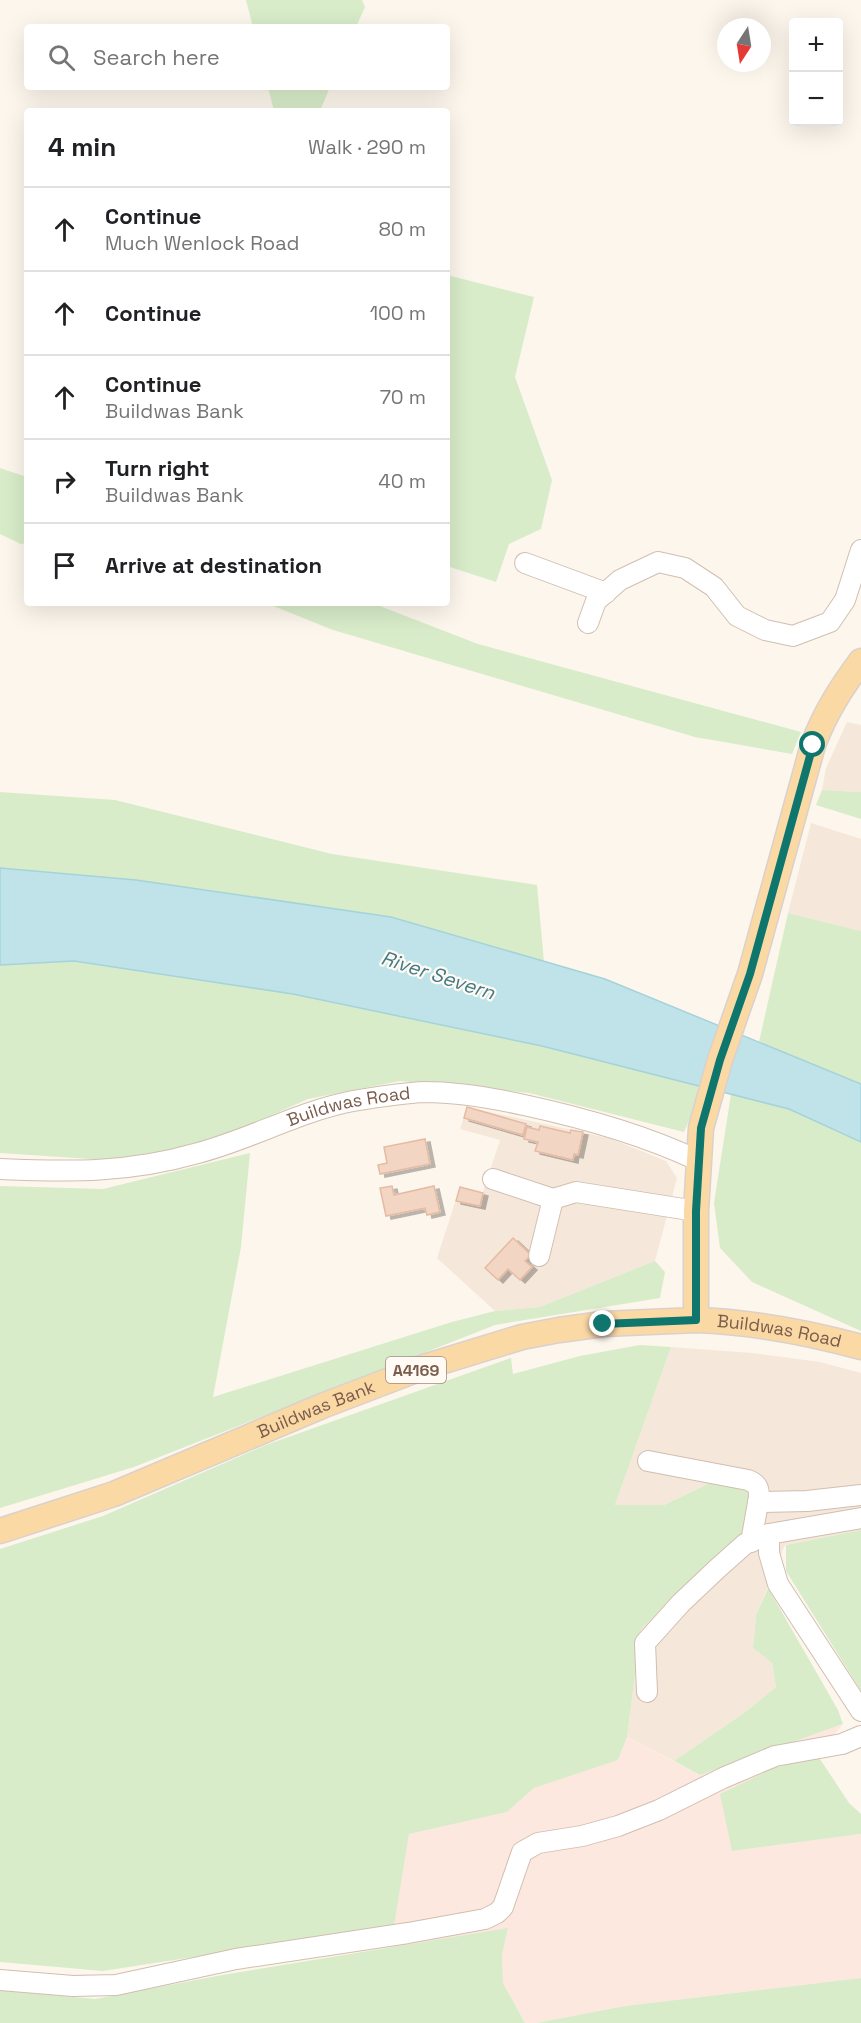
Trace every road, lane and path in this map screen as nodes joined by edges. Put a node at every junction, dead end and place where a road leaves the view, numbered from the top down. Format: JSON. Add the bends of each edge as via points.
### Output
{"nodes":[{"id":1,"x":861,"y":550,"type":"edge"},
{"id":2,"x":525,"y":563,"type":"dead end"},
{"id":3,"x":606,"y":593,"type":"junction"},
{"id":4,"x":588,"y":623,"type":"dead end"},
{"id":5,"x":861,"y":661,"type":"edge"},
{"id":6,"x":698,"y":1160,"type":"junction"},
{"id":7,"x":0,"y":1169,"type":"edge"},
{"id":8,"x":494,"y":1179,"type":"dead end"},
{"id":9,"x":553,"y":1199,"type":"junction"},
{"id":10,"x":696,"y":1211,"type":"junction"},
{"id":11,"x":540,"y":1256,"type":"dead end"},
{"id":12,"x":696,"y":1320,"type":"junction"},
{"id":13,"x":861,"y":1347,"type":"edge"},
{"id":14,"x":648,"y":1461,"type":"dead end"},
{"id":15,"x":861,"y":1495,"type":"edge"},
{"id":16,"x":758,"y":1502,"type":"junction"},
{"id":17,"x":861,"y":1518,"type":"edge"},
{"id":18,"x":0,"y":1531,"type":"edge"},
{"id":19,"x":760,"y":1538,"type":"junction"},
{"id":20,"x":646,"y":1692,"type":"dead end"},
{"id":21,"x":861,"y":1711,"type":"edge"},
{"id":22,"x":861,"y":1736,"type":"edge"},
{"id":23,"x":0,"y":1980,"type":"edge"}],
"edges":[{"from":1,"to":3,"type":"street","via":[[845,600],[830,622],[793,636],[765,630],[737,616],[714,587],[685,568],[658,562],[620,580]]},
{"from":2,"to":3,"type":"street"},
{"from":3,"to":4,"type":"street","via":[[596,602]]},
{"from":5,"to":6,"type":"main road","via":[[836,695],[813,745],[750,974],[701,1128]]},
{"from":6,"to":7,"type":"street","name":"Buildwas Road","via":[[603,1124],[457,1094],[424,1092],[350,1102],[209,1150],[155,1164],[76,1172]]},
{"from":6,"to":10,"type":"main road"},
{"from":8,"to":9,"type":"street"},
{"from":9,"to":10,"type":"street","via":[[576,1192]]},
{"from":9,"to":11,"type":"street"},
{"from":10,"to":12,"type":"main road"},
{"from":12,"to":13,"type":"main road","name":"Buildwas Road","via":[[775,1327]]},
{"from":12,"to":18,"type":"main road","name":"Buildwas Bank","number":"A4169","via":[[559,1330],[456,1357],[322,1406],[114,1494]]},
{"from":14,"to":16,"type":"street","via":[[748,1479],[759,1489]]},
{"from":15,"to":16,"type":"street"},
{"from":16,"to":19,"type":"street"},
{"from":17,"to":19,"type":"street"},
{"from":19,"to":20,"type":"street","via":[[718,1568],[645,1642]]},
{"from":19,"to":21,"type":"street","via":[[778,1584]]},
{"from":22,"to":23,"type":"street","via":[[842,1744],[775,1756],[618,1826],[538,1843],[522,1852],[503,1907],[485,1918],[236,1959],[116,1985]]}]}
